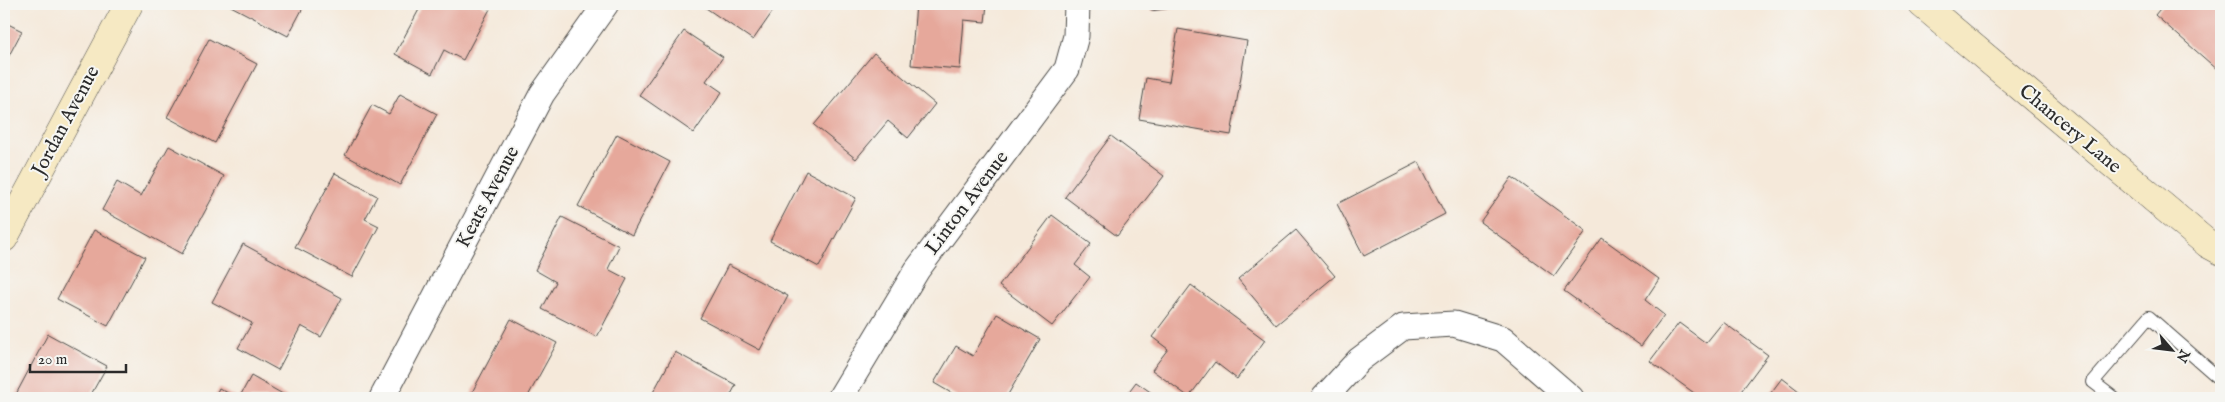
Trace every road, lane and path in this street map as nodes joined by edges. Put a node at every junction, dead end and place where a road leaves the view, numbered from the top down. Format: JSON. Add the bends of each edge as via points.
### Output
{"nodes":[{"id":1,"x":129,"y":4,"type":"edge"},
{"id":2,"x":606,"y":4,"type":"edge"},
{"id":3,"x":1077,"y":4,"type":"edge"},
{"id":4,"x":1922,"y":4,"type":"edge"},
{"id":5,"x":4,"y":238,"type":"edge"},
{"id":6,"x":2221,"y":251,"type":"edge"},
{"id":7,"x":2221,"y":380,"type":"edge"},
{"id":8,"x":382,"y":398,"type":"edge"},
{"id":9,"x":840,"y":398,"type":"edge"},
{"id":10,"x":1324,"y":398,"type":"edge"},
{"id":11,"x":1571,"y":398,"type":"edge"},
{"id":12,"x":2114,"y":398,"type":"edge"}],
"edges":[{"from":1,"to":5,"type":"street","name":"Jordan Avenue"},
{"from":2,"to":8,"type":"street","name":"Keats Avenue","via":[[542,94]]},
{"from":3,"to":9,"type":"street","name":"Linton Avenue","via":[[1076,36],[1067,69],[916,270]]},
{"from":4,"to":6,"type":"street","name":"Chancery Lane","via":[[2200,238]]},
{"from":7,"to":12,"type":"lane","via":[[2149,318],[2094,382]]},
{"from":10,"to":11,"type":"street","via":[[1359,360],[1403,327],[1454,324],[1503,339]]}]}
